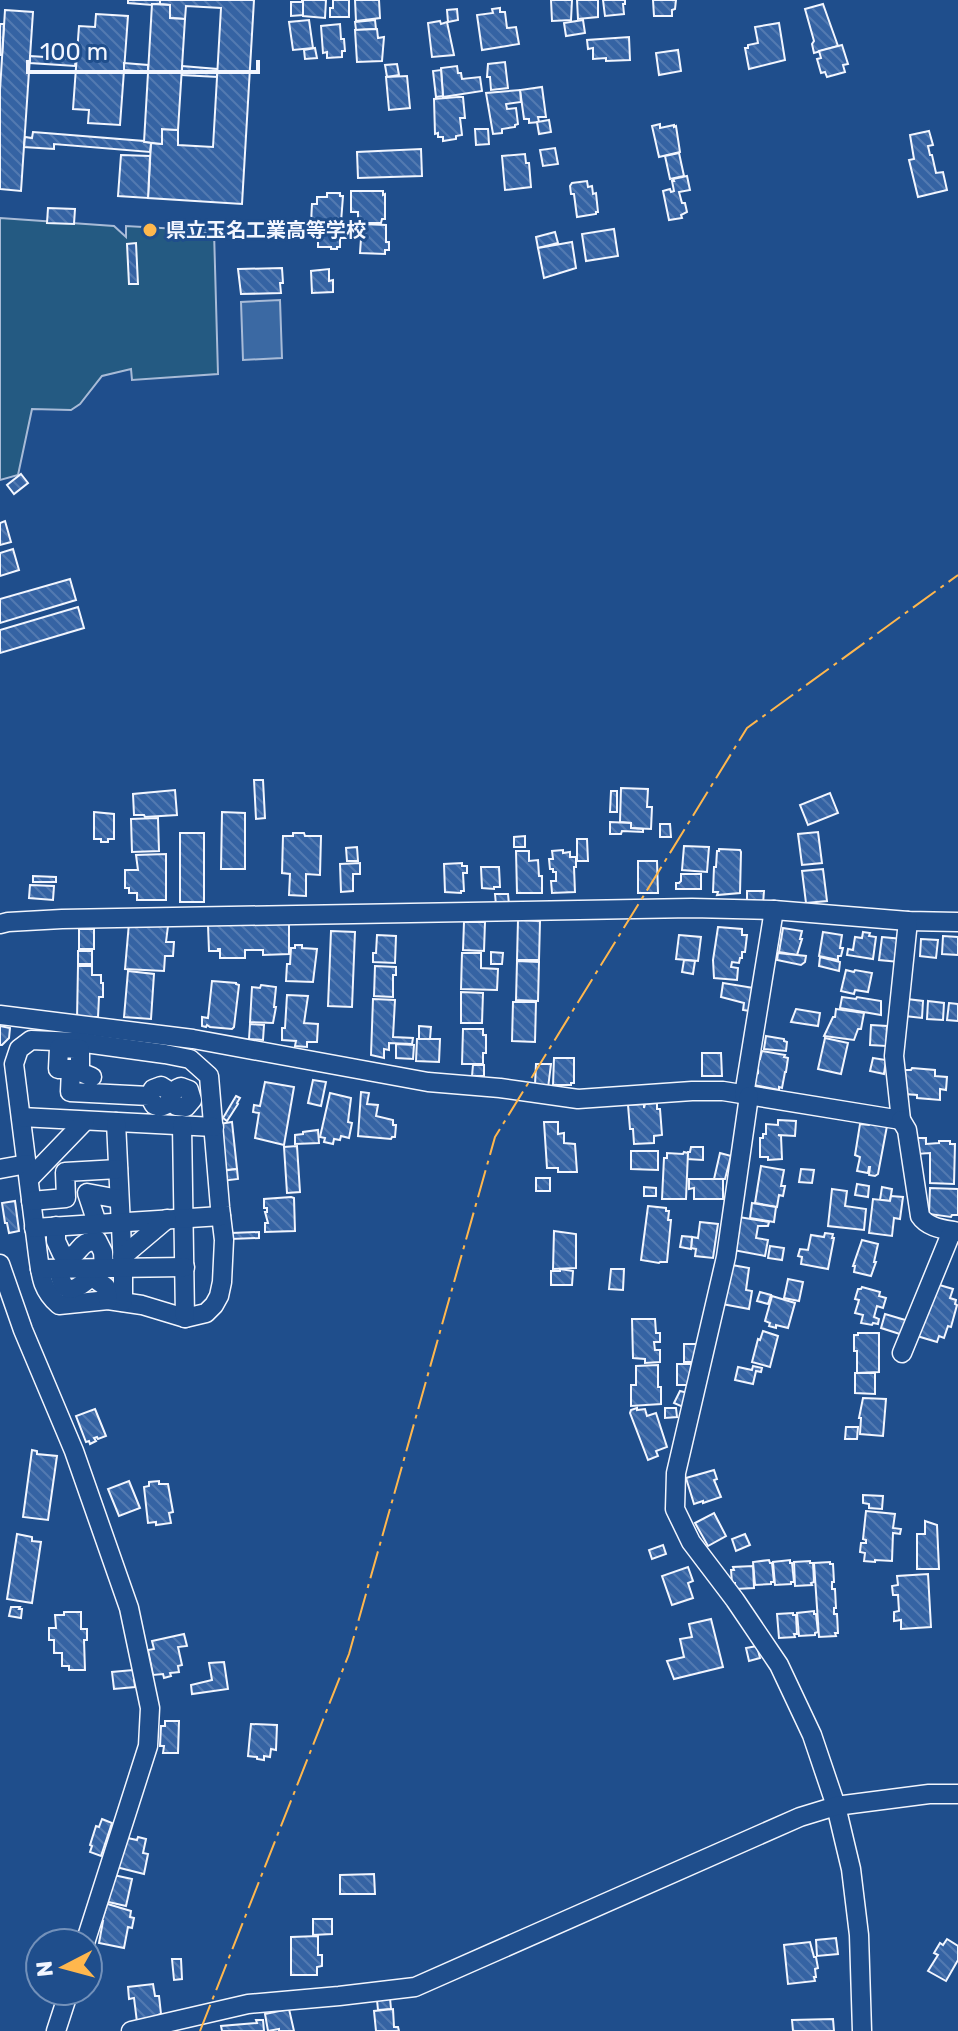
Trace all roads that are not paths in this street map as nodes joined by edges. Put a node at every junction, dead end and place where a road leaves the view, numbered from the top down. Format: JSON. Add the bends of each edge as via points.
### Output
{"nodes":[{"id":1,"x":774,"y":910,"type":"junction"},
{"id":2,"x":908,"y":921,"type":"junction"},
{"id":3,"x":958,"y":922,"type":"edge"},
{"id":4,"x":0,"y":924,"type":"edge"},
{"id":5,"x":0,"y":1015,"type":"edge"},
{"id":6,"x":72,"y":1045,"type":"junction"},
{"id":7,"x":92,"y":1077,"type":"dead end"},
{"id":8,"x":747,"y":1096,"type":"junction"},
{"id":9,"x":171,"y":1098,"type":"dead end"},
{"id":10,"x":21,"y":1117,"type":"junction"},
{"id":11,"x":901,"y":1120,"type":"junction"},
{"id":12,"x":85,"y":1121,"type":"junction"},
{"id":13,"x":116,"y":1122,"type":"junction"},
{"id":14,"x":182,"y":1125,"type":"junction"},
{"id":15,"x":214,"y":1127,"type":"junction"},
{"id":16,"x":0,"y":1169,"type":"edge"},
{"id":17,"x":118,"y":1169,"type":"junction"},
{"id":18,"x":28,"y":1172,"type":"junction"},
{"id":19,"x":119,"y":1199,"type":"junction"},
{"id":20,"x":31,"y":1201,"type":"junction"},
{"id":21,"x":221,"y":1216,"type":"junction"},
{"id":22,"x":176,"y":1218,"type":"junction"},
{"id":23,"x":120,"y":1222,"type":"junction"},
{"id":24,"x":97,"y":1223,"type":"junction"},
{"id":25,"x":56,"y":1226,"type":"junction"},
{"id":26,"x":34,"y":1228,"type":"junction"},
{"id":27,"x":955,"y":1231,"type":"edge"},
{"id":28,"x":0,"y":1264,"type":"edge"},
{"id":29,"x":117,"y":1264,"type":"junction"},
{"id":30,"x":185,"y":1267,"type":"junction"},
{"id":31,"x":49,"y":1268,"type":"junction"},
{"id":32,"x":115,"y":1301,"type":"junction"},
{"id":33,"x":185,"y":1318,"type":"junction"},
{"id":34,"x":902,"y":1353,"type":"dead end"},
{"id":35,"x":958,"y":1794,"type":"edge"},
{"id":36,"x":836,"y":1806,"type":"junction"},
{"id":37,"x":90,"y":1927,"type":"edge"},
{"id":38,"x":64,"y":2007,"type":"edge"},
{"id":39,"x":56,"y":2031,"type":"edge"},
{"id":40,"x":131,"y":2031,"type":"edge"},
{"id":41,"x":862,"y":2031,"type":"edge"}],
"edges":[{"from":1,"to":2,"type":"street"},
{"from":1,"to":4,"type":"street","via":[[497,911]]},
{"from":1,"to":8,"type":"street"},
{"from":2,"to":3,"type":"street"},
{"from":2,"to":11,"type":"street","via":[[894,1056]]},
{"from":5,"to":8,"type":"street","via":[[193,1039],[428,1082],[578,1099],[692,1091]]},
{"from":6,"to":7,"type":"street","via":[[80,1049],[80,1072]]},
{"from":6,"to":9,"type":"street","via":[[59,1048],[58,1069],[71,1069],[70,1092],[149,1096],[160,1107]]},
{"from":6,"to":10,"type":"street","via":[[31,1040],[19,1049],[14,1064]]},
{"from":6,"to":15,"type":"street","via":[[190,1059],[209,1076]]},
{"from":8,"to":11,"type":"street"},
{"from":8,"to":36,"type":"street","via":[[726,1257],[676,1473],[675,1509],[691,1542],[779,1665],[812,1735]]},
{"from":10,"to":12,"type":"street"},
{"from":10,"to":18,"type":"street"},
{"from":11,"to":27,"type":"street","via":[[920,1216],[925,1223]]},
{"from":12,"to":13,"type":"street"},
{"from":12,"to":18,"type":"street"},
{"from":13,"to":14,"type":"street"},
{"from":13,"to":17,"type":"street"},
{"from":14,"to":15,"type":"street"},
{"from":14,"to":22,"type":"street"},
{"from":15,"to":21,"type":"street"},
{"from":16,"to":18,"type":"street"},
{"from":17,"to":19,"type":"street"},
{"from":17,"to":20,"type":"street","via":[[65,1172],[66,1198]]},
{"from":18,"to":20,"type":"street"},
{"from":19,"to":23,"type":"street"},
{"from":19,"to":24,"type":"street","via":[[87,1193]]},
{"from":20,"to":26,"type":"street"},
{"from":21,"to":22,"type":"street"},
{"from":21,"to":33,"type":"street","via":[[224,1261],[219,1296],[206,1313]]},
{"from":22,"to":23,"type":"street"},
{"from":22,"to":29,"type":"street"},
{"from":22,"to":30,"type":"street"},
{"from":23,"to":24,"type":"street"},
{"from":23,"to":29,"type":"street"},
{"from":24,"to":25,"type":"street"},
{"from":25,"to":26,"type":"street"},
{"from":25,"to":29,"type":"street","via":[[62,1254],[75,1255],[84,1244],[97,1240]]},
{"from":26,"to":31,"type":"street"},
{"from":27,"to":34,"type":"street"},
{"from":28,"to":37,"type":"street","via":[[129,1608],[150,1708],[148,1746]]},
{"from":29,"to":30,"type":"street"},
{"from":29,"to":31,"type":"street"},
{"from":29,"to":32,"type":"street"},
{"from":30,"to":33,"type":"street"},
{"from":31,"to":32,"type":"street","via":[[47,1294],[59,1305]]},
{"from":32,"to":33,"type":"street"},
{"from":35,"to":36,"type":"street"},
{"from":36,"to":40,"type":"street","via":[[800,1817],[415,1987],[248,2004]]},
{"from":36,"to":41,"type":"street","via":[[853,1882]]},
{"from":38,"to":39,"type":"street"}]}
